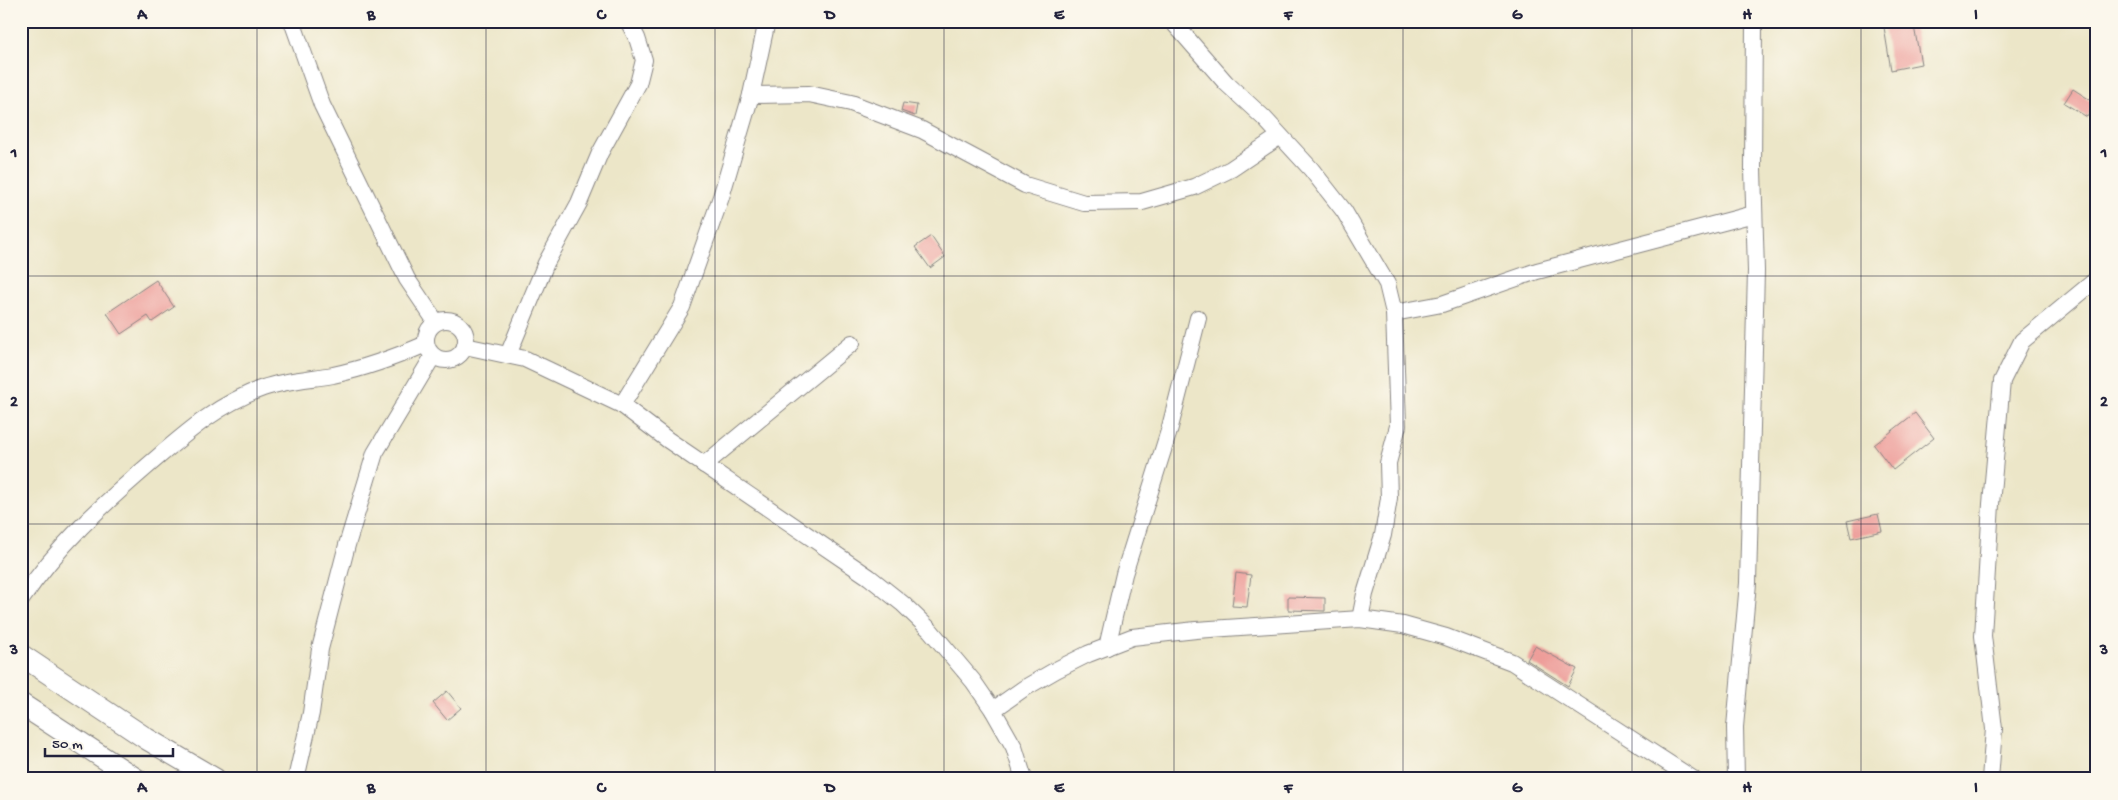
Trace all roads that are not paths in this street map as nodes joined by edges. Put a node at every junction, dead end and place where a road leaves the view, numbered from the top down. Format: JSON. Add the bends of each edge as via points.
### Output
{"nodes":[{"id":1,"x":292,"y":21,"type":"edge"},
{"id":2,"x":628,"y":21,"type":"edge"},
{"id":3,"x":767,"y":21,"type":"edge"},
{"id":4,"x":1172,"y":21,"type":"edge"},
{"id":5,"x":1754,"y":21,"type":"edge"},
{"id":6,"x":751,"y":95,"type":"junction"},
{"id":7,"x":1280,"y":136,"type":"junction"},
{"id":8,"x":1754,"y":214,"type":"junction"},
{"id":9,"x":2097,"y":279,"type":"edge"},
{"id":10,"x":1394,"y":313,"type":"junction"},
{"id":11,"x":1198,"y":318,"type":"dead end"},
{"id":12,"x":436,"y":322,"type":"junction"},
{"id":13,"x":852,"y":343,"type":"dead end"},
{"id":14,"x":465,"y":346,"type":"junction"},
{"id":15,"x":430,"y":350,"type":"junction"},
{"id":16,"x":508,"y":355,"type":"junction"},
{"id":17,"x":622,"y":405,"type":"junction"},
{"id":18,"x":704,"y":465,"type":"junction"},
{"id":19,"x":21,"y":600,"type":"edge"},
{"id":20,"x":1360,"y":619,"type":"junction"},
{"id":21,"x":1107,"y":647,"type":"junction"},
{"id":22,"x":21,"y":655,"type":"edge"},
{"id":23,"x":21,"y":704,"type":"edge"},
{"id":24,"x":993,"y":710,"type":"junction"},
{"id":25,"x":136,"y":779,"type":"edge"},
{"id":26,"x":215,"y":779,"type":"edge"},
{"id":27,"x":296,"y":779,"type":"edge"},
{"id":28,"x":1024,"y":779,"type":"edge"},
{"id":29,"x":1693,"y":779,"type":"edge"},
{"id":30,"x":1736,"y":779,"type":"edge"},
{"id":31,"x":1990,"y":779,"type":"edge"}],
"edges":[{"from":1,"to":12,"type":"street","via":[[322,104],[406,279]]},
{"from":2,"to":16,"type":"street","via":[[644,60],[638,84],[600,153],[580,203],[546,263]]},
{"from":3,"to":6,"type":"street"},
{"from":4,"to":7,"type":"street","via":[[1226,83]]},
{"from":5,"to":8,"type":"street"},
{"from":6,"to":7,"type":"street","via":[[809,94],[851,103],[922,130],[1025,185],[1084,203],[1142,202],[1194,187],[1231,170]]},
{"from":6,"to":17,"type":"street","via":[[721,197],[682,307]]},
{"from":7,"to":10,"type":"street","via":[[1344,211],[1387,284]]},
{"from":8,"to":10,"type":"street","via":[[1537,271],[1442,304]]},
{"from":8,"to":30,"type":"street","via":[[1756,272],[1748,582],[1735,728]]},
{"from":9,"to":31,"type":"street","via":[[2022,341],[2002,381],[1983,636],[1994,730]]},
{"from":10,"to":20,"type":"street","via":[[1398,426],[1388,462],[1389,498],[1383,535]]},
{"from":11,"to":21,"type":"street","via":[[1169,431],[1124,574]]},
{"from":12,"to":14,"type":"street","via":[[455,321],[466,336]]},
{"from":12,"to":15,"type":"street","via":[[430,328]]},
{"from":13,"to":18,"type":"street"},
{"from":14,"to":15,"type":"street","via":[[452,359],[442,360]]},
{"from":14,"to":16,"type":"street"},
{"from":15,"to":19,"type":"street","via":[[334,374],[291,381],[229,402],[196,424],[102,505],[68,539]]},
{"from":15,"to":27,"type":"street","via":[[375,453],[320,648],[311,713]]},
{"from":16,"to":17,"type":"street","via":[[525,359]]},
{"from":17,"to":18,"type":"street"},
{"from":18,"to":24,"type":"street","via":[[869,577],[903,604],[930,630]]},
{"from":20,"to":21,"type":"street","via":[[1162,633],[1132,638]]},
{"from":20,"to":29,"type":"street","via":[[1446,636],[1512,662]]},
{"from":21,"to":24,"type":"street","via":[[1056,670]]},
{"from":22,"to":26,"type":"main road","via":[[147,739]]},
{"from":23,"to":25,"type":"main road"},
{"from":24,"to":28,"type":"street","via":[[1014,747]]}]}
